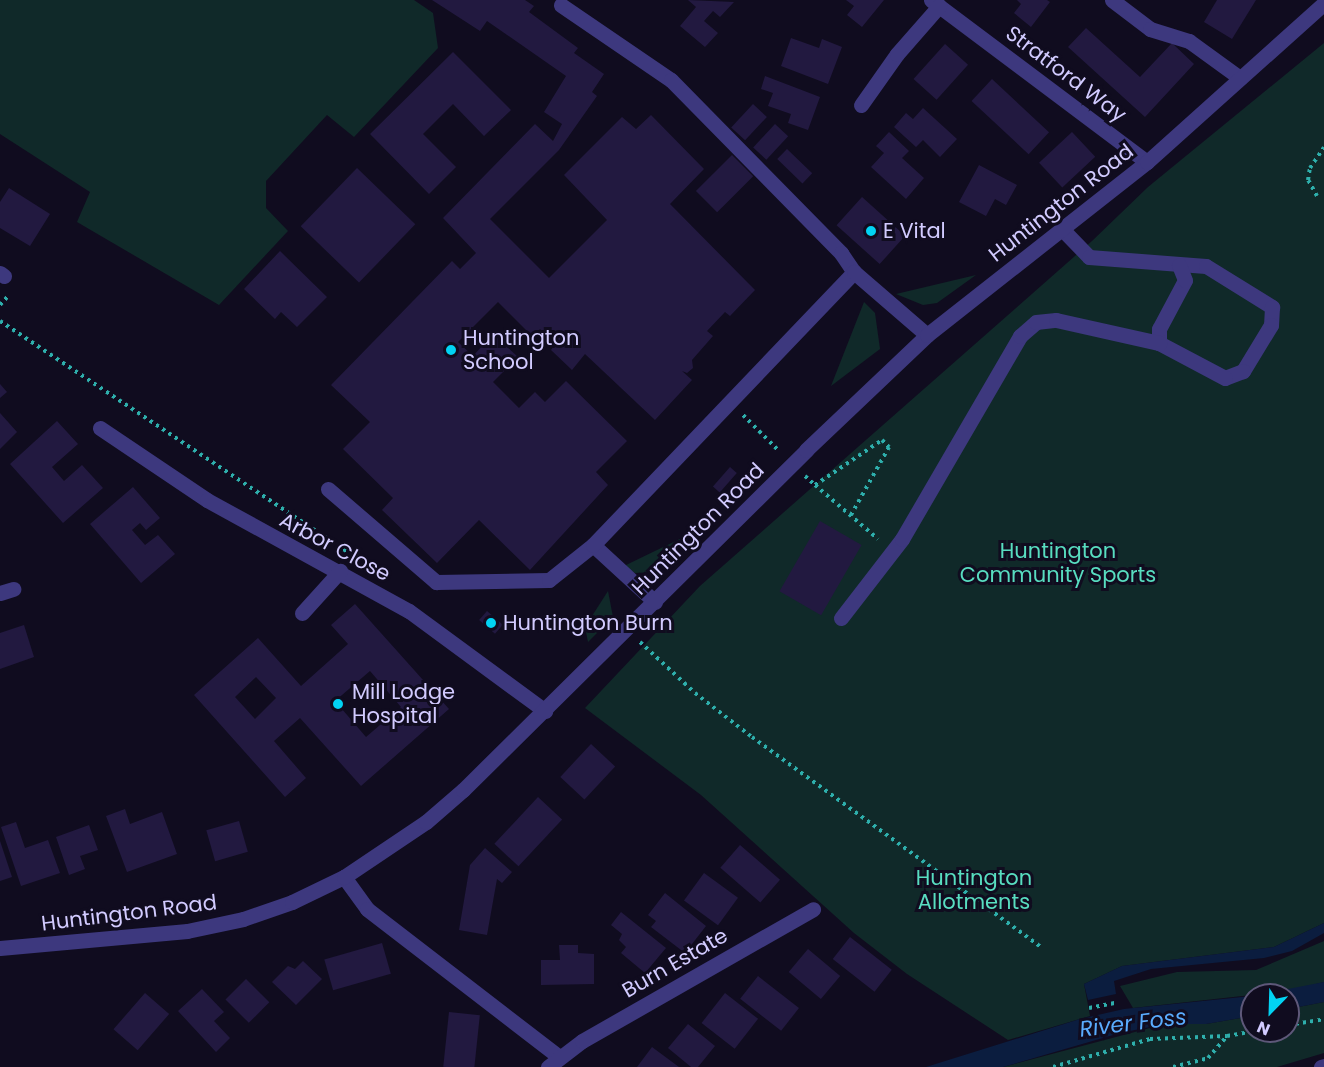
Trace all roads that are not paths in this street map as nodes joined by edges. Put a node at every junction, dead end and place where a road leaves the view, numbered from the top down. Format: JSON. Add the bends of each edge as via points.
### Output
{"nodes":[{"id":1,"x":1112,"y":0,"type":"edge"},
{"id":2,"x":935,"y":3,"type":"edge"},
{"id":3,"x":1324,"y":3,"type":"edge"},
{"id":4,"x":561,"y":5,"type":"dead end"},
{"id":5,"x":1240,"y":78,"type":"junction"},
{"id":6,"x":861,"y":105,"type":"dead end"},
{"id":7,"x":1147,"y":162,"type":"junction"},
{"id":8,"x":1062,"y":230,"type":"junction"},
{"id":9,"x":1179,"y":265,"type":"junction"},
{"id":10,"x":854,"y":272,"type":"junction"},
{"id":11,"x":927,"y":335,"type":"junction"},
{"id":12,"x":1160,"y":343,"type":"junction"},
{"id":13,"x":100,"y":428,"type":"dead end"},
{"id":14,"x":328,"y":489,"type":"dead end"},
{"id":15,"x":593,"y":545,"type":"junction"},
{"id":16,"x":340,"y":572,"type":"junction"},
{"id":17,"x":655,"y":602,"type":"junction"},
{"id":18,"x":302,"y":612,"type":"dead end"},
{"id":19,"x":841,"y":618,"type":"dead end"},
{"id":20,"x":545,"y":711,"type":"junction"},
{"id":21,"x":344,"y":877,"type":"junction"},
{"id":22,"x":813,"y":909,"type":"dead end"},
{"id":23,"x":0,"y":948,"type":"edge"},
{"id":24,"x":553,"y":1061,"type":"edge"}],
"edges":[{"from":1,"to":5,"type":"street","via":[[1150,29],[1189,40]]},
{"from":2,"to":6,"type":"street"},
{"from":2,"to":7,"type":"street","name":"Stratford Way"},
{"from":3,"to":5,"type":"street","name":"Huntington Road"},
{"from":4,"to":10,"type":"street","via":[[671,80],[841,253]]},
{"from":5,"to":7,"type":"street","name":"Huntington Road"},
{"from":7,"to":8,"type":"street","name":"Huntington Road"},
{"from":8,"to":9,"type":"street","via":[[1089,257]]},
{"from":8,"to":11,"type":"street","name":"Huntington Road"},
{"from":9,"to":12,"type":"street","via":[[1185,280],[1159,329]]},
{"from":9,"to":12,"type":"street","via":[[1206,266],[1272,307],[1271,325],[1243,370],[1225,378]]},
{"from":10,"to":11,"type":"street"},
{"from":10,"to":15,"type":"street"},
{"from":11,"to":17,"type":"street","name":"Huntington Road"},
{"from":12,"to":19,"type":"street","via":[[1056,320],[1036,322],[1020,336],[892,552]]},
{"from":13,"to":16,"type":"street","name":"Arbor Close","via":[[207,500]]},
{"from":14,"to":15,"type":"street","via":[[436,582],[549,580]]},
{"from":15,"to":17,"type":"street"},
{"from":16,"to":18,"type":"street"},
{"from":16,"to":20,"type":"street","name":"Arbor Close","via":[[409,611]]},
{"from":17,"to":20,"type":"street","name":"Huntington Road"},
{"from":20,"to":21,"type":"street","name":"Huntington Road","via":[[426,822]]},
{"from":21,"to":23,"type":"street","name":"Huntington Road","via":[[292,902],[243,919],[187,931]]},
{"from":21,"to":24,"type":"street","name":"Burn Estate","via":[[367,909]]},
{"from":22,"to":24,"type":"street","name":"Burn Estate"}]}
